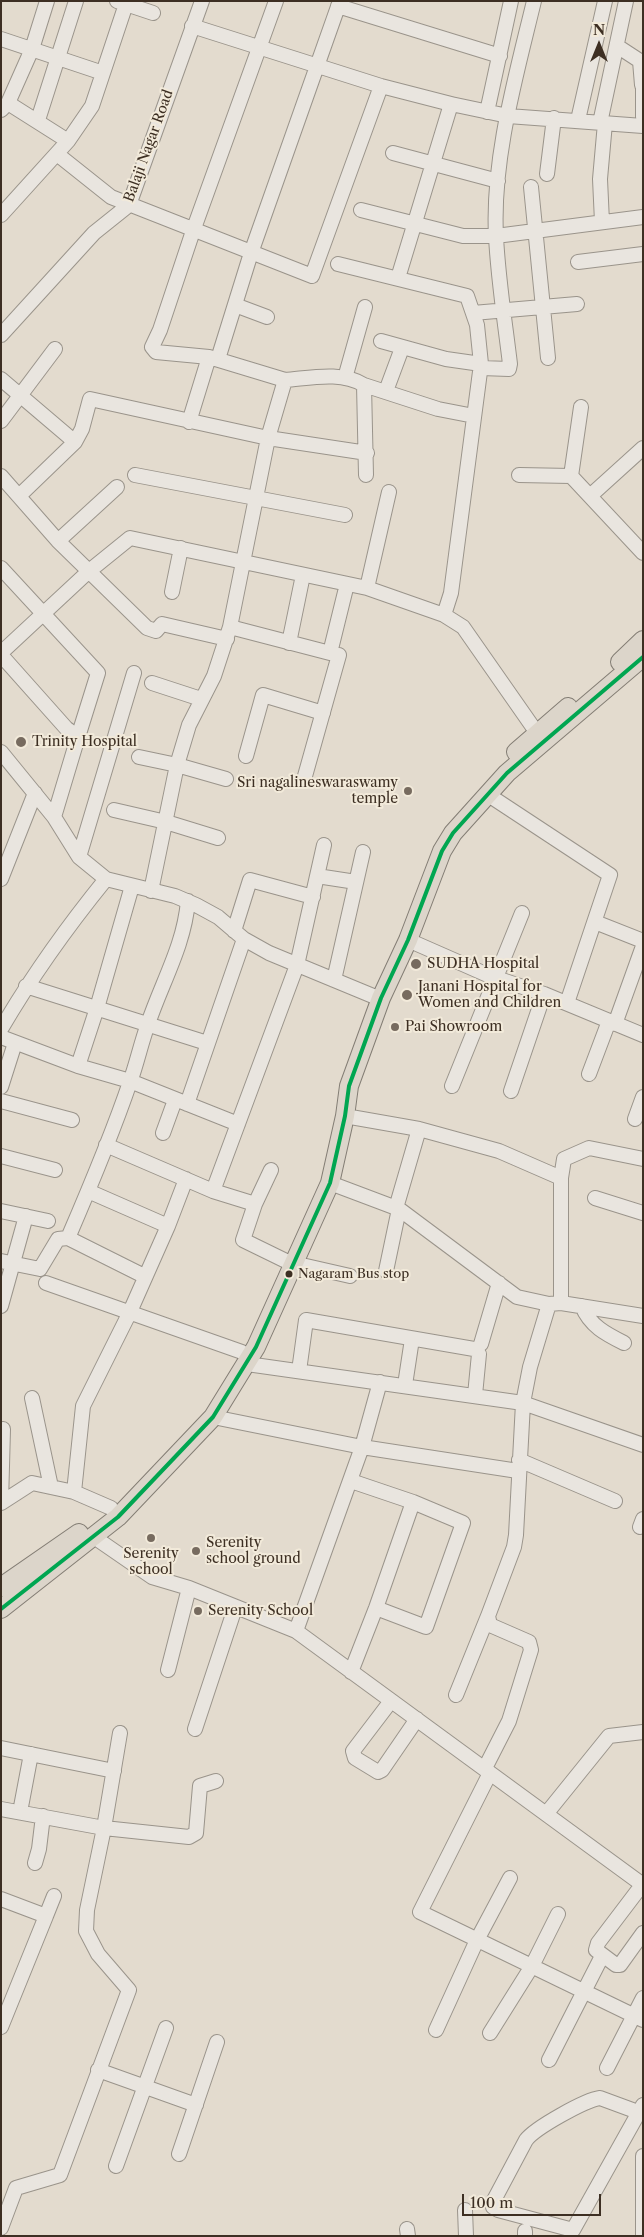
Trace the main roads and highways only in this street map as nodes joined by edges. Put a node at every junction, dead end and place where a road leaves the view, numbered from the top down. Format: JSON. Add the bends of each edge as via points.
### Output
{"nodes":[{"id":1,"x":643,"y":640,"type":"edge"},
{"id":2,"x":643,"y":657,"type":"edge"},
{"id":3,"x":596,"y":690,"type":"junction"},
{"id":4,"x":377,"y":997,"type":"junction"},
{"id":5,"x":290,"y":1262,"type":"junction"},
{"id":6,"x":244,"y":1358,"type":"junction"},
{"id":7,"x":58,"y":1556,"type":"junction"},
{"id":8,"x":1,"y":1587,"type":"edge"},
{"id":9,"x":1,"y":1609,"type":"edge"}],
"edges":[{"from":1,"to":3,"type":"main road"},
{"from":2,"to":3,"type":"main road"},
{"from":3,"to":4,"type":"main road","via":[[506,773],[453,833],[442,851],[408,940]]},
{"from":3,"to":4,"type":"main road","via":[[537,733],[464,805],[435,845]]},
{"from":4,"to":5,"type":"main road","via":[[348,1056],[333,1137]]},
{"from":4,"to":5,"type":"main road","via":[[349,1086],[330,1183]]},
{"from":5,"to":6,"type":"main road"},
{"from":6,"to":7,"type":"main road","via":[[201,1414],[111,1508]]},
{"from":6,"to":7,"type":"main road","via":[[213,1418],[118,1517],[94,1537]]},
{"from":7,"to":8,"type":"main road"},
{"from":7,"to":9,"type":"main road"}]}
